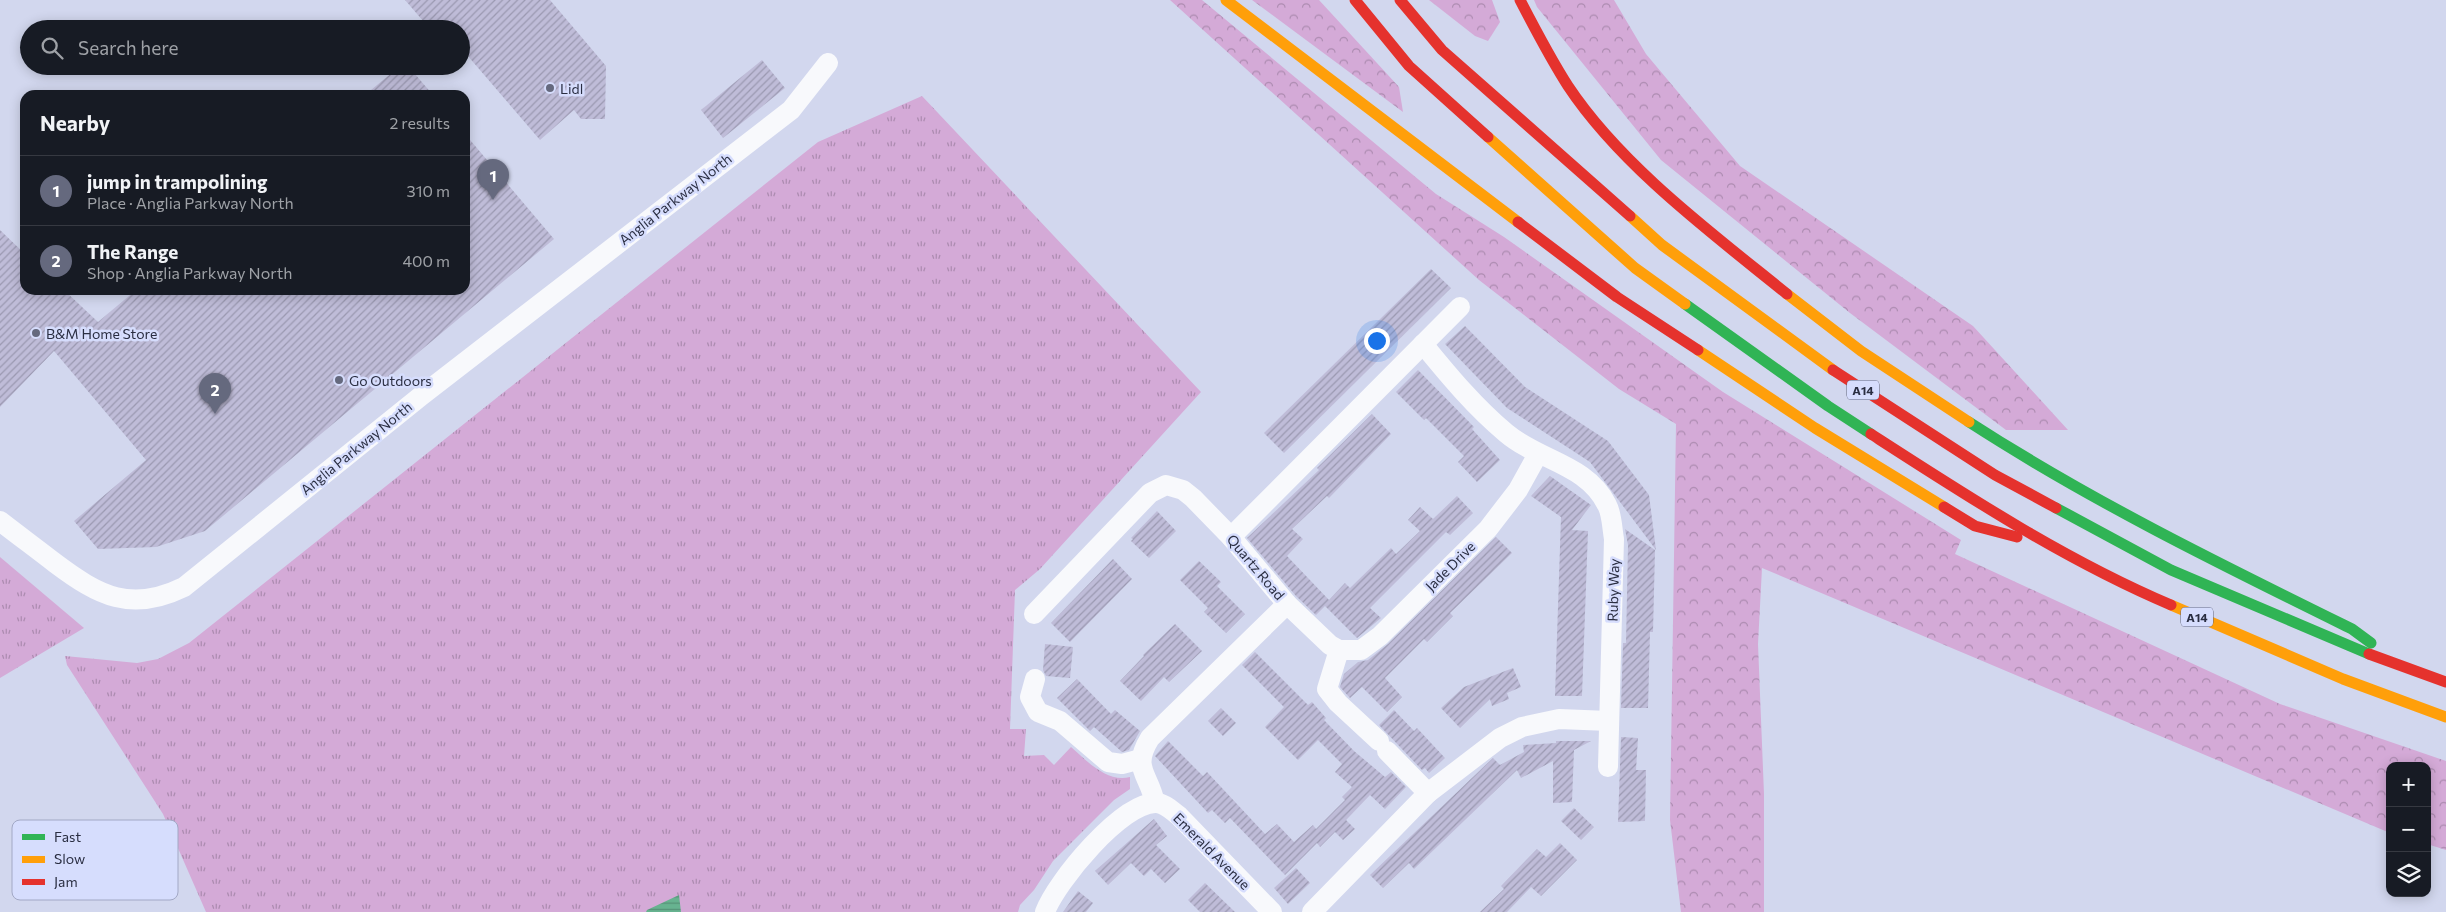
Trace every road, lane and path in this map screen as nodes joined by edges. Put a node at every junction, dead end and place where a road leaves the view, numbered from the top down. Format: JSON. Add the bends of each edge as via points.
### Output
{"nodes":[{"id":1,"x":1226,"y":0,"type":"edge"},
{"id":2,"x":1355,"y":0,"type":"edge"},
{"id":3,"x":1400,"y":0,"type":"edge"},
{"id":4,"x":1520,"y":0,"type":"edge"},
{"id":5,"x":828,"y":63,"type":"dead end"},
{"id":6,"x":1460,"y":307,"type":"dead end"},
{"id":7,"x":1423,"y":344,"type":"junction"},
{"id":8,"x":1538,"y":454,"type":"junction"},
{"id":9,"x":0,"y":521,"type":"edge"},
{"id":10,"x":1231,"y":537,"type":"junction"},
{"id":11,"x":2055,"y":547,"type":"junction"},
{"id":12,"x":1287,"y":604,"type":"junction"},
{"id":13,"x":1034,"y":614,"type":"dead end"},
{"id":14,"x":1339,"y":650,"type":"junction"},
{"id":15,"x":2402,"y":667,"type":"junction"},
{"id":16,"x":1035,"y":679,"type":"dead end"},
{"id":17,"x":2446,"y":682,"type":"edge"},
{"id":18,"x":2446,"y":717,"type":"edge"},
{"id":19,"x":1609,"y":721,"type":"junction"},
{"id":20,"x":1141,"y":760,"type":"junction"},
{"id":21,"x":1608,"y":767,"type":"dead end"},
{"id":22,"x":1428,"y":793,"type":"junction"},
{"id":23,"x":1156,"y":803,"type":"junction"},
{"id":24,"x":1045,"y":912,"type":"edge"},
{"id":25,"x":1272,"y":912,"type":"edge"},
{"id":26,"x":1312,"y":912,"type":"edge"}],
"edges":[{"from":1,"to":11,"type":"highway","via":[[1625,303],[1815,428],[1975,526]]},
{"from":2,"to":11,"type":"highway","number":"A14","via":[[1409,66],[1635,268],[1828,406],[1986,508]]},
{"from":3,"to":15,"type":"highway","number":"A14","via":[[1442,50],[1662,245],[1845,379],[1995,475],[2171,570],[2343,645]]},
{"from":4,"to":15,"type":"highway","via":[[1569,86],[1615,144],[1680,207],[1811,314],[1861,351],[2010,448],[2179,544],[2352,628]]},
{"from":5,"to":9,"type":"street","name":"Anglia Parkway North","via":[[791,110],[170,594],[144,600],[107,595],[82,583]]},
{"from":6,"to":7,"type":"street"},
{"from":7,"to":8,"type":"street","name":"Ruby Way","via":[[1464,394],[1508,435]]},
{"from":7,"to":10,"type":"street"},
{"from":8,"to":14,"type":"street","name":"Jade Drive","via":[[1518,490],[1493,523],[1387,629],[1361,650]]},
{"from":8,"to":19,"type":"street","name":"Ruby Way","via":[[1572,468],[1593,485],[1608,506],[1614,539]]},
{"from":10,"to":12,"type":"street","name":"Quartz Road"},
{"from":10,"to":13,"type":"street","name":"Quartz Road","via":[[1183,490],[1159,486]]},
{"from":11,"to":18,"type":"highway","number":"A14","via":[[2166,603],[2343,679]]},
{"from":12,"to":14,"type":"street"},
{"from":12,"to":20,"type":"street","name":"Quartz Road","via":[[1158,728],[1145,747]]},
{"from":14,"to":22,"type":"street","via":[[1327,689]]},
{"from":15,"to":17,"type":"highway","number":"A14"},
{"from":16,"to":20,"type":"street","via":[[1030,697],[1038,712],[1060,721],[1108,762],[1122,764]]},
{"from":19,"to":21,"type":"street","name":"Ruby Way"},
{"from":19,"to":22,"type":"street","via":[[1559,719],[1522,727],[1500,738]]},
{"from":20,"to":23,"type":"street"},
{"from":22,"to":26,"type":"street"},
{"from":23,"to":24,"type":"street","via":[[1145,804],[1132,812],[1080,858],[1060,882]]},
{"from":23,"to":25,"type":"street","name":"Emerald Avenue","via":[[1179,816]]}]}
